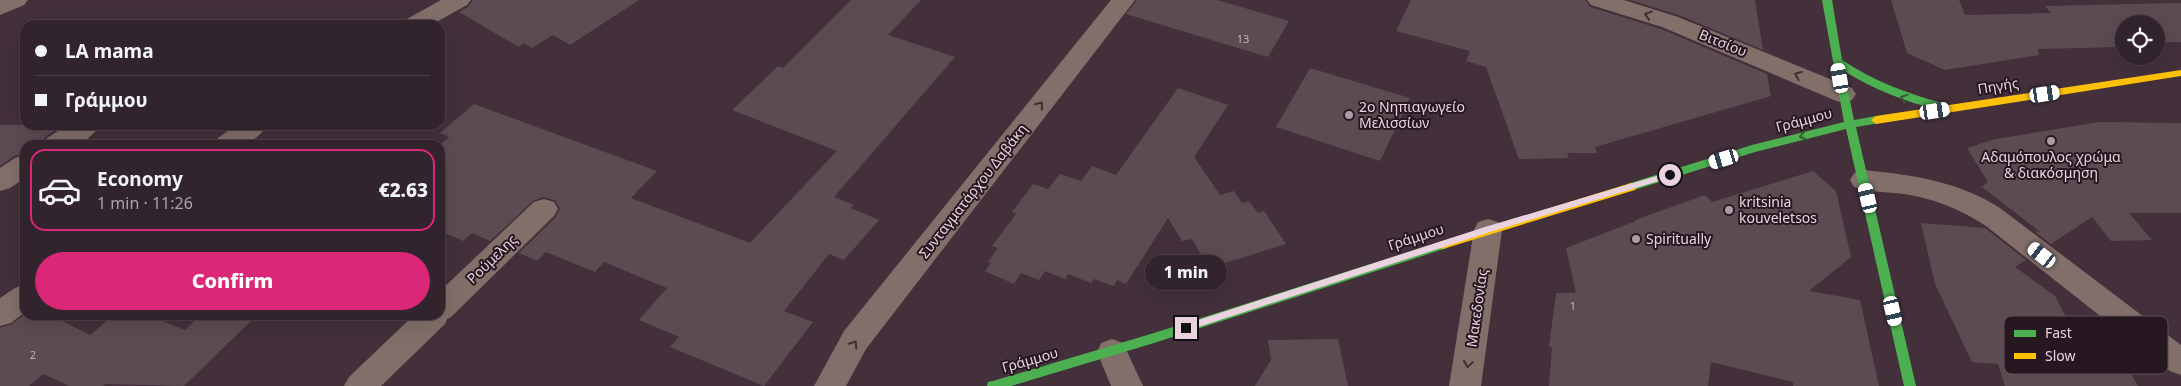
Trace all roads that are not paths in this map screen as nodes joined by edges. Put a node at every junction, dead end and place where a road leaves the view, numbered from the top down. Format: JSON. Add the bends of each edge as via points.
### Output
{"nodes":[{"id":1,"x":16,"y":0,"type":"edge"},
{"id":2,"x":459,"y":0,"type":"edge"},
{"id":3,"x":1123,"y":0,"type":"edge"},
{"id":4,"x":1599,"y":0,"type":"edge"},
{"id":5,"x":1827,"y":0,"type":"edge"},
{"id":6,"x":0,"y":8,"type":"edge"},
{"id":7,"x":422,"y":20,"type":"edge"},
{"id":8,"x":1838,"y":62,"type":"junction"},
{"id":9,"x":2181,"y":73,"type":"edge"},
{"id":10,"x":1843,"y":94,"type":"junction"},
{"id":11,"x":1952,"y":109,"type":"junction"},
{"id":12,"x":1850,"y":124,"type":"junction"},
{"id":13,"x":79,"y":130,"type":"edge"},
{"id":14,"x":247,"y":130,"type":"edge"},
{"id":15,"x":64,"y":140,"type":"edge"},
{"id":16,"x":234,"y":140,"type":"edge"},
{"id":17,"x":20,"y":168,"type":"edge"},
{"id":18,"x":1864,"y":180,"type":"junction"},
{"id":19,"x":0,"y":181,"type":"edge"},
{"id":20,"x":544,"y":209,"type":"dead end"},
{"id":21,"x":1488,"y":230,"type":"junction"},
{"id":22,"x":20,"y":300,"type":"edge"},
{"id":23,"x":445,"y":304,"type":"edge"},
{"id":24,"x":0,"y":314,"type":"edge"},
{"id":25,"x":2121,"y":316,"type":"edge"},
{"id":26,"x":429,"y":320,"type":"edge"},
{"id":27,"x":1112,"y":352,"type":"junction"},
{"id":28,"x":2168,"y":352,"type":"edge"},
{"id":29,"x":2181,"y":362,"type":"edge"},
{"id":30,"x":360,"y":386,"type":"edge"},
{"id":31,"x":830,"y":386,"type":"edge"},
{"id":32,"x":993,"y":386,"type":"edge"},
{"id":33,"x":1127,"y":386,"type":"edge"},
{"id":34,"x":1465,"y":386,"type":"edge"},
{"id":35,"x":1910,"y":386,"type":"edge"}],
"edges":[{"from":1,"to":6,"type":"street"},
{"from":2,"to":7,"type":"street"},
{"from":31,"to":3,"type":"street","name":"Συνταγματάρχου Δαβάκη","one_way":true,"via":[[855,340]]},
{"from":10,"to":4,"type":"street","name":"Βιτσίου","one_way":true,"via":[[1670,22]]},
{"from":5,"to":8,"type":"street"},
{"from":8,"to":10,"type":"street"},
{"from":11,"to":8,"type":"street","one_way":true,"via":[[1917,103],[1887,92]]},
{"from":9,"to":11,"type":"street","name":"Πηγής"},
{"from":10,"to":12,"type":"street"},
{"from":11,"to":12,"type":"street","name":"Πηγής"},
{"from":12,"to":18,"type":"street"},
{"from":12,"to":21,"type":"street","name":"Γράμμου","one_way":true,"via":[[1796,137]]},
{"from":13,"to":15,"type":"street"},
{"from":14,"to":16,"type":"street"},
{"from":17,"to":19,"type":"street"},
{"from":18,"to":25,"type":"street","via":[[1925,188],[1973,204]]},
{"from":18,"to":35,"type":"street"},
{"from":20,"to":23,"type":"street","name":"Ρούμελης"},
{"from":21,"to":27,"type":"street","name":"Γράμμου"},
{"from":21,"to":34,"type":"street","name":"Μακεδονίας","one_way":true},
{"from":22,"to":24,"type":"street"},
{"from":26,"to":30,"type":"street"},
{"from":27,"to":32,"type":"street","name":"Γράμμου"},
{"from":27,"to":33,"type":"street"},
{"from":28,"to":29,"type":"street"}]}
